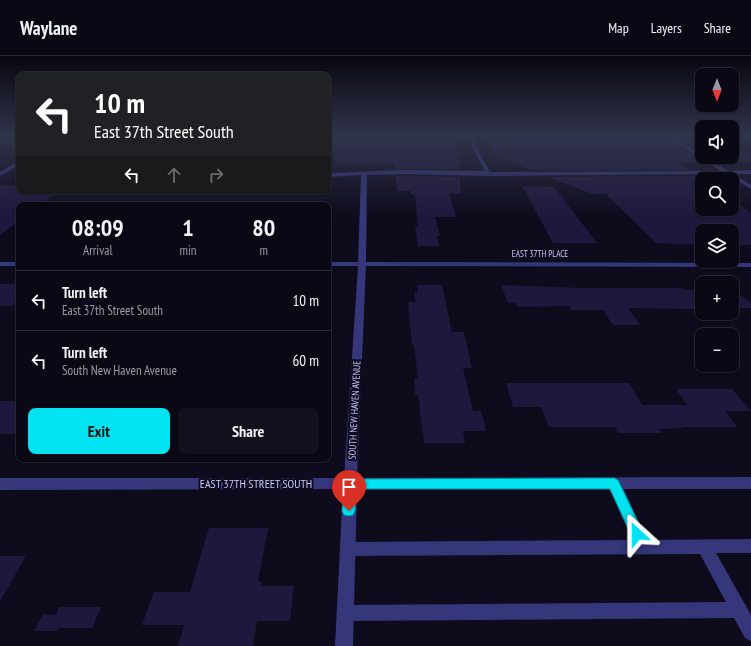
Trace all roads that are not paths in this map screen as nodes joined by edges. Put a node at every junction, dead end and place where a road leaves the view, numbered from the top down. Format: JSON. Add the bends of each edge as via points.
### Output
{"nodes":[{"id":1,"x":483,"y":164,"type":"edge"},
{"id":2,"x":714,"y":164,"type":"edge"},
{"id":3,"x":16,"y":165,"type":"edge"},
{"id":4,"x":695,"y":172,"type":"edge"},
{"id":5,"x":727,"y":172,"type":"edge"},
{"id":6,"x":739,"y":172,"type":"edge"},
{"id":7,"x":751,"y":172,"type":"edge"},
{"id":8,"x":0,"y":173,"type":"edge"},
{"id":9,"x":16,"y":173,"type":"edge"},
{"id":10,"x":364,"y":174,"type":"junction"},
{"id":11,"x":489,"y":174,"type":"junction"},
{"id":12,"x":331,"y":175,"type":"edge"},
{"id":13,"x":739,"y":180,"type":"edge"},
{"id":14,"x":751,"y":187,"type":"edge"},
{"id":15,"x":0,"y":264,"type":"edge"},
{"id":16,"x":16,"y":264,"type":"edge"},
{"id":17,"x":331,"y":264,"type":"edge"},
{"id":18,"x":362,"y":264,"type":"junction"},
{"id":19,"x":751,"y":265,"type":"edge"},
{"id":20,"x":614,"y":483,"type":"junction"},
{"id":21,"x":751,"y":483,"type":"edge"},
{"id":22,"x":0,"y":484,"type":"edge"},
{"id":23,"x":350,"y":484,"type":"junction"},
{"id":24,"x":751,"y":546,"type":"edge"},
{"id":25,"x":643,"y":547,"type":"junction"},
{"id":26,"x":704,"y":547,"type":"junction"},
{"id":27,"x":348,"y":549,"type":"junction"},
{"id":28,"x":738,"y":610,"type":"junction"},
{"id":29,"x":346,"y":614,"type":"junction"},
{"id":30,"x":751,"y":632,"type":"edge"},
{"id":31,"x":344,"y":646,"type":"edge"}],
"edges":[{"from":1,"to":11,"type":"street"},
{"from":2,"to":5,"type":"street"},
{"from":3,"to":8,"type":"street"},
{"from":4,"to":11,"type":"street"},
{"from":6,"to":7,"type":"street"},
{"from":8,"to":9,"type":"street"},
{"from":10,"to":11,"type":"street"},
{"from":10,"to":12,"type":"street"},
{"from":10,"to":18,"type":"street","name":"SOUTH NEW HAVEN AVENUE"},
{"from":13,"to":14,"type":"street"},
{"from":15,"to":16,"type":"street"},
{"from":17,"to":18,"type":"street","name":"EAST 37TH PLACE"},
{"from":18,"to":19,"type":"street","name":"EAST 37TH PLACE"},
{"from":18,"to":23,"type":"street","name":"SOUTH NEW HAVEN AVENUE"},
{"from":20,"to":21,"type":"street","name":"EAST 37TH STREET SOUTH"},
{"from":20,"to":23,"type":"street","name":"EAST 37TH STREET SOUTH"},
{"from":20,"to":25,"type":"street"},
{"from":22,"to":23,"type":"street","name":"EAST 37TH STREET SOUTH"},
{"from":23,"to":27,"type":"street","name":"SOUTH NEW HAVEN AVENUE"},
{"from":24,"to":26,"type":"street"},
{"from":25,"to":26,"type":"street"},
{"from":25,"to":27,"type":"street"},
{"from":26,"to":28,"type":"street"},
{"from":27,"to":29,"type":"street","name":"SOUTH NEW HAVEN AVENUE"},
{"from":28,"to":29,"type":"street"},
{"from":28,"to":30,"type":"street"},
{"from":29,"to":31,"type":"street","name":"SOUTH NEW HAVEN AVENUE"}]}
